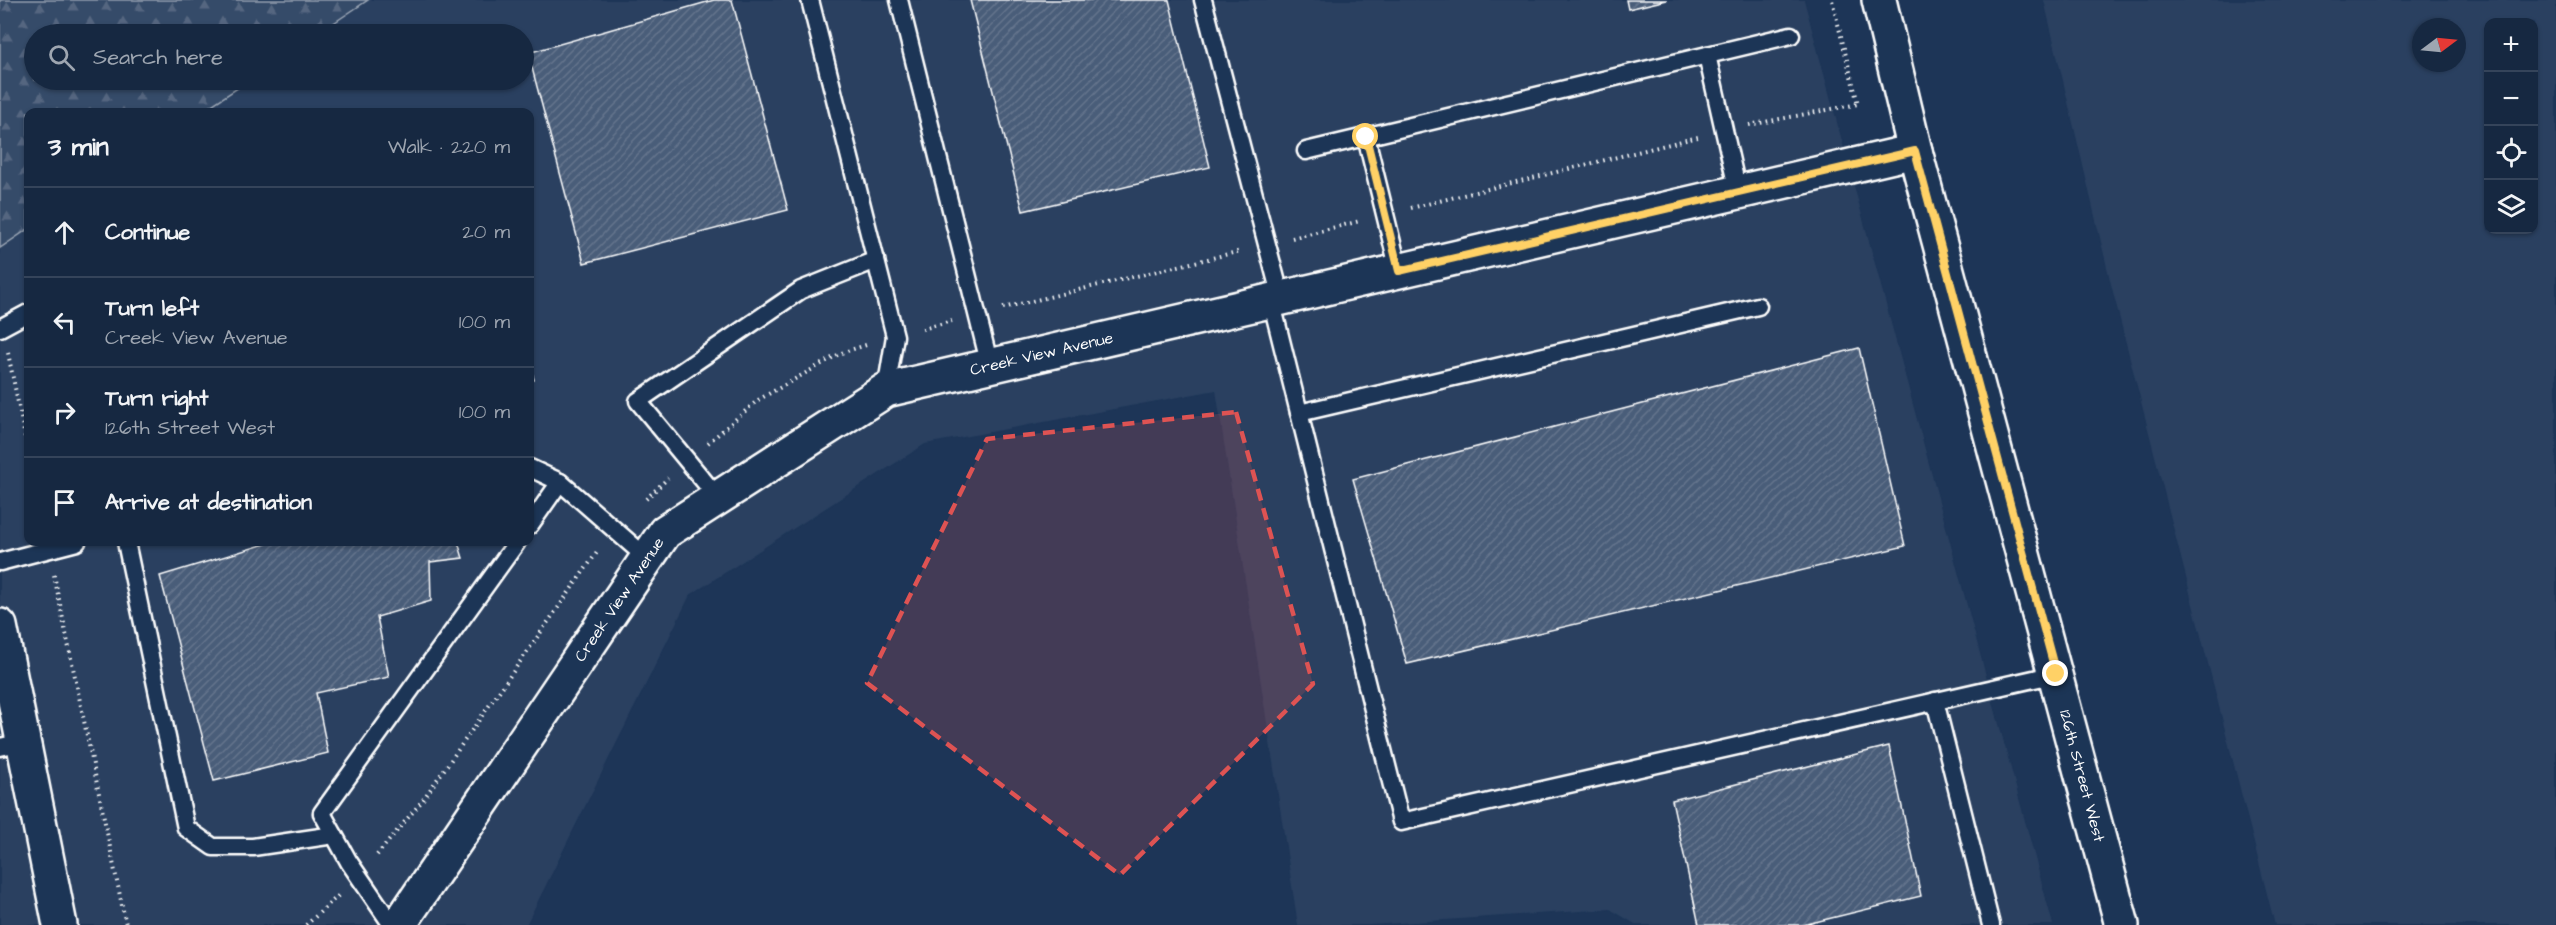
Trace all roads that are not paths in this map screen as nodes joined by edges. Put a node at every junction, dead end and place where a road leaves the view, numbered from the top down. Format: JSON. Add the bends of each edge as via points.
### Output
{"nodes":[{"id":1,"x":810,"y":0,"type":"edge"},
{"id":2,"x":898,"y":0,"type":"edge"},
{"id":3,"x":1203,"y":0,"type":"edge"},
{"id":4,"x":1880,"y":0,"type":"edge"},
{"id":5,"x":1791,"y":35,"type":"dead end"},
{"id":6,"x":1707,"y":55,"type":"junction"},
{"id":7,"x":1366,"y":137,"type":"junction"},
{"id":8,"x":1306,"y":151,"type":"dead end"},
{"id":9,"x":1915,"y":151,"type":"junction"},
{"id":10,"x":1738,"y":192,"type":"junction"},
{"id":11,"x":876,"y":260,"type":"junction"},
{"id":12,"x":1399,"y":271,"type":"junction"},
{"id":13,"x":1276,"y":299,"type":"junction"},
{"id":14,"x":1758,"y":306,"type":"dead end"},
{"id":15,"x":24,"y":315,"type":"edge"},
{"id":16,"x":1,"y":328,"type":"edge"},
{"id":17,"x":990,"y":366,"type":"junction"},
{"id":18,"x":885,"y":390,"type":"junction"},
{"id":19,"x":1299,"y":413,"type":"junction"},
{"id":20,"x":534,"y":470,"type":"edge"},
{"id":21,"x":560,"y":482,"type":"junction"},
{"id":22,"x":718,"y":498,"type":"junction"},
{"id":23,"x":534,"y":519,"type":"edge"},
{"id":24,"x":61,"y":546,"type":"edge"},
{"id":25,"x":127,"y":546,"type":"edge"},
{"id":26,"x":514,"y":546,"type":"edge"},
{"id":27,"x":648,"y":558,"type":"junction"},
{"id":28,"x":0,"y":562,"type":"edge"},
{"id":29,"x":0,"y":626,"type":"edge"},
{"id":30,"x":2056,"y":674,"type":"junction"},
{"id":31,"x":1935,"y":701,"type":"junction"},
{"id":32,"x":12,"y":745,"type":"edge"},
{"id":33,"x":334,"y":835,"type":"junction"},
{"id":34,"x":60,"y":925,"type":"edge"},
{"id":35,"x":392,"y":925,"type":"edge"},
{"id":36,"x":399,"y":925,"type":"edge"},
{"id":37,"x":1991,"y":925,"type":"edge"},
{"id":38,"x":2122,"y":925,"type":"edge"}],
"edges":[{"from":1,"to":11,"type":"lane"},
{"from":2,"to":17,"type":"lane"},
{"from":3,"to":13,"type":"lane"},
{"from":4,"to":9,"type":"street","name":"126th Street West"},
{"from":5,"to":6,"type":"lane"},
{"from":6,"to":7,"type":"lane"},
{"from":6,"to":10,"type":"lane"},
{"from":7,"to":8,"type":"lane"},
{"from":7,"to":12,"type":"lane"},
{"from":9,"to":10,"type":"street","name":"Creek View Avenue"},
{"from":9,"to":30,"type":"street","name":"126th Street West"},
{"from":10,"to":12,"type":"street","name":"Creek View Avenue"},
{"from":11,"to":18,"type":"lane","via":[[895,336]]},
{"from":11,"to":22,"type":"lane","via":[[801,290],[638,401]]},
{"from":12,"to":13,"type":"street","name":"Creek View Avenue"},
{"from":13,"to":17,"type":"street","name":"Creek View Avenue"},
{"from":13,"to":19,"type":"lane"},
{"from":14,"to":19,"type":"lane"},
{"from":15,"to":16,"type":"lane"},
{"from":17,"to":18,"type":"street","name":"Creek View Avenue"},
{"from":18,"to":22,"type":"street","name":"Creek View Avenue"},
{"from":19,"to":31,"type":"lane","via":[[1401,822]]},
{"from":20,"to":21,"type":"lane"},
{"from":21,"to":23,"type":"lane"},
{"from":21,"to":27,"type":"lane"},
{"from":22,"to":27,"type":"street","name":"Creek View Avenue","via":[[664,532]]},
{"from":24,"to":28,"type":"lane"},
{"from":25,"to":33,"type":"lane","via":[[186,828],[213,847],[253,847]]},
{"from":26,"to":33,"type":"lane","via":[[322,813]]},
{"from":27,"to":36,"type":"street","name":"Creek View Avenue"},
{"from":29,"to":32,"type":"street"},
{"from":30,"to":31,"type":"lane"},
{"from":30,"to":38,"type":"street","name":"126th Street West"},
{"from":31,"to":37,"type":"lane"},
{"from":32,"to":34,"type":"street"},
{"from":33,"to":35,"type":"lane"}]}
